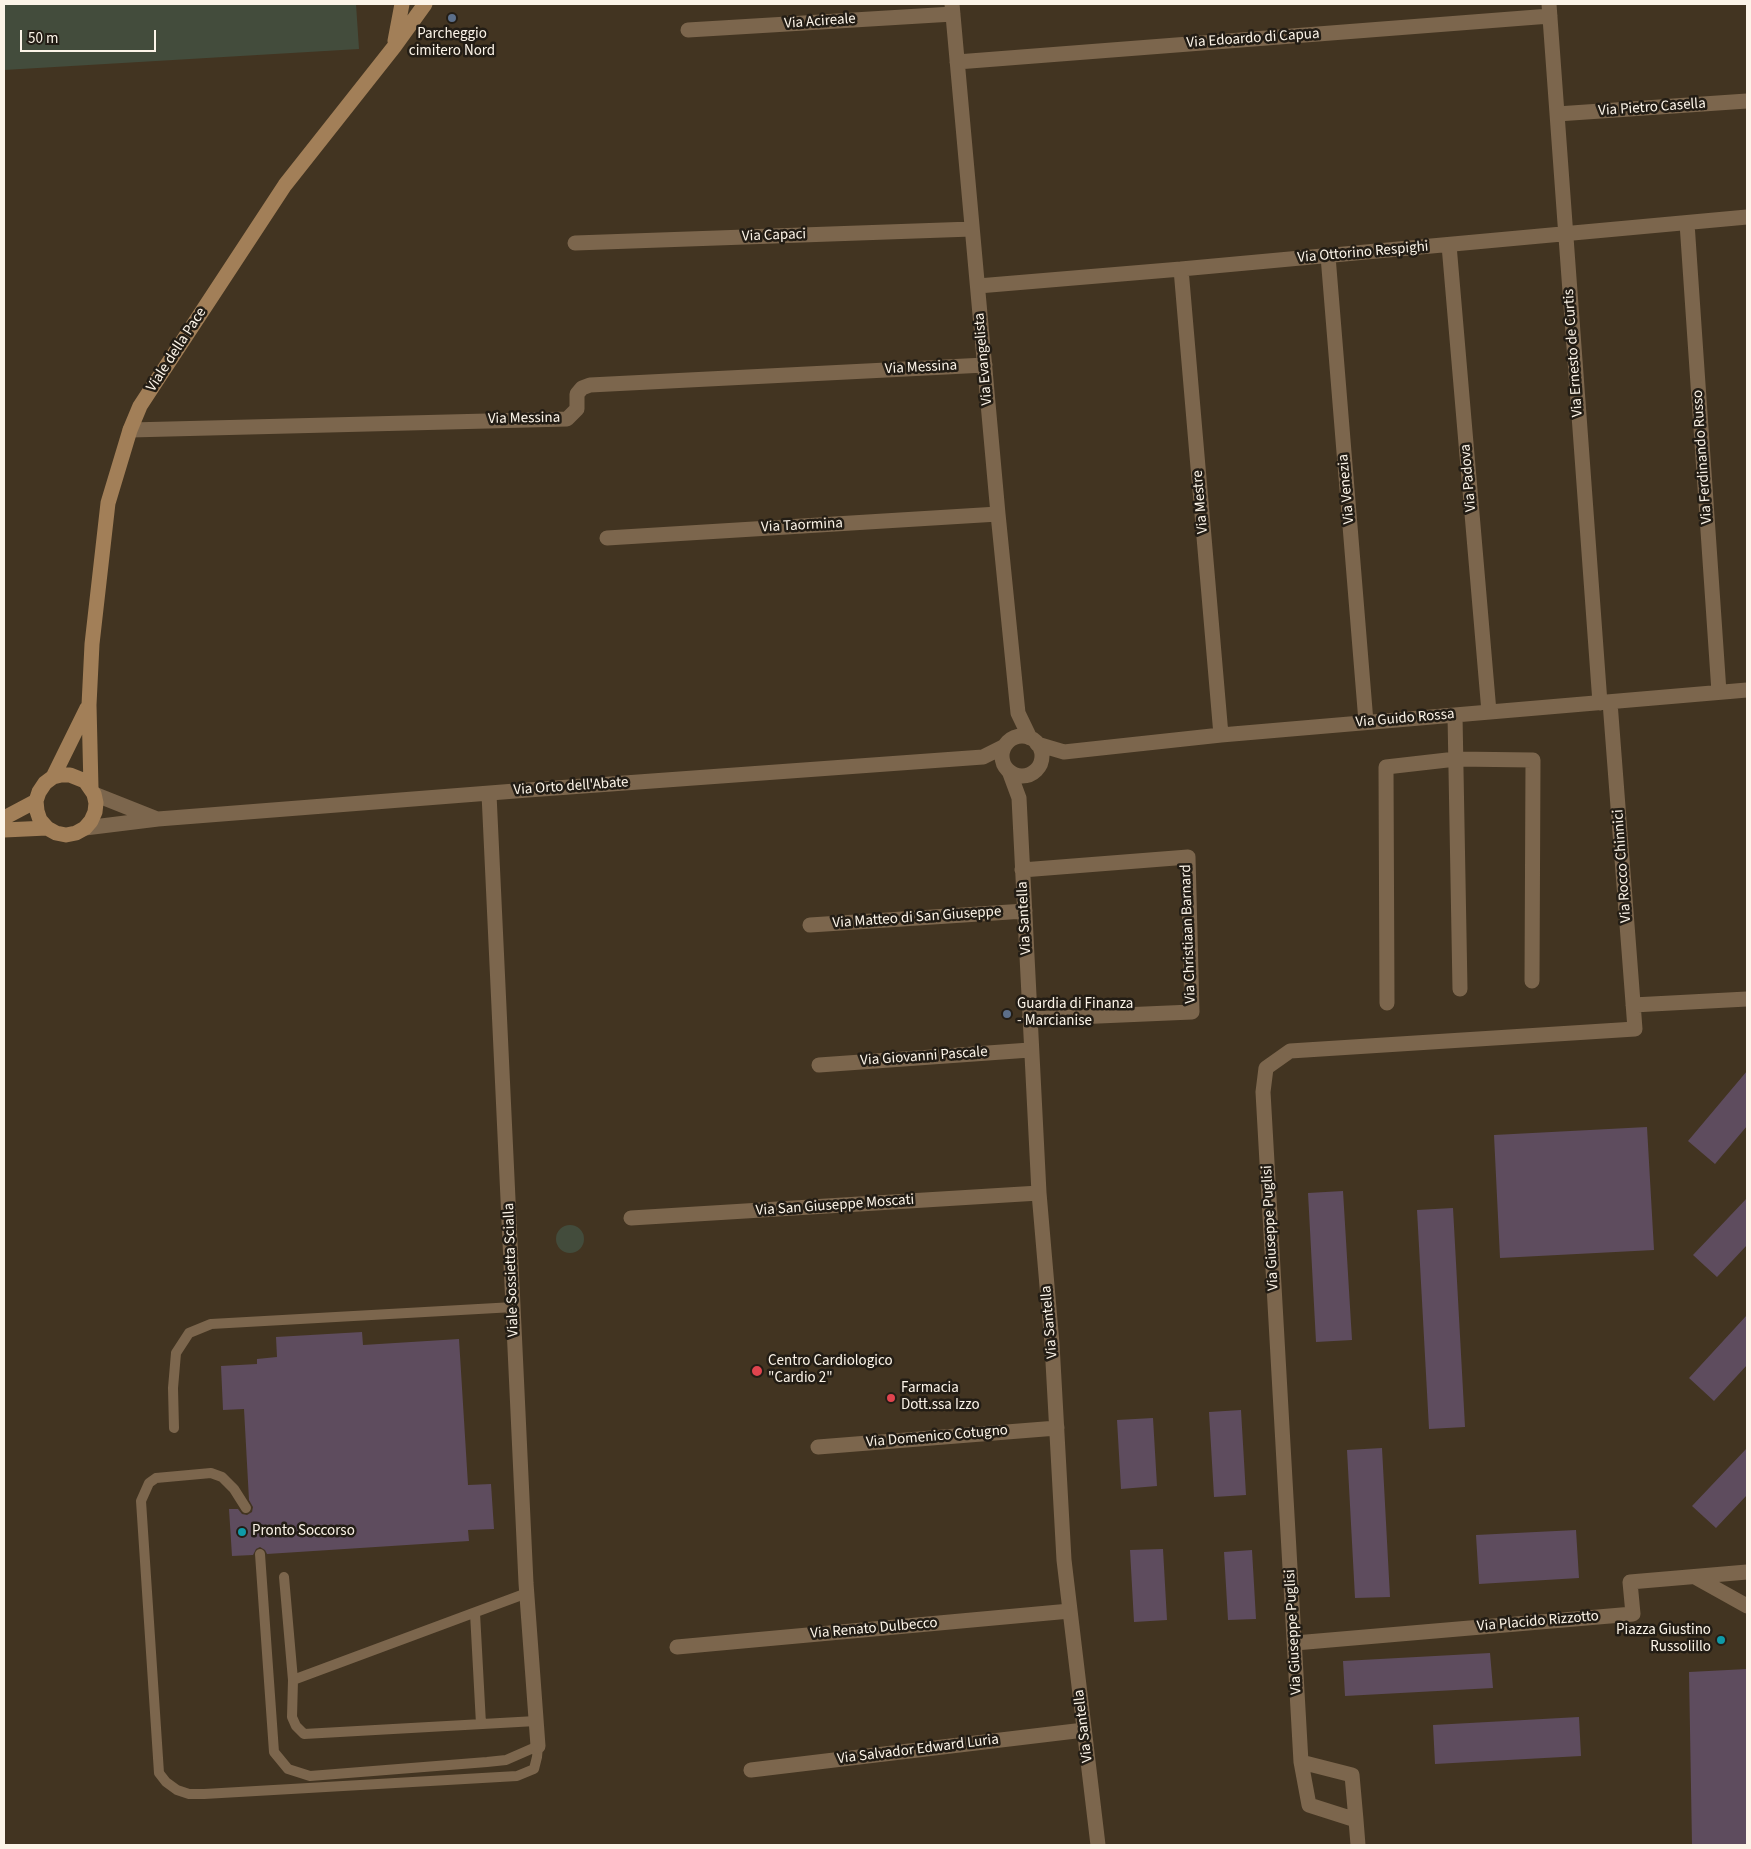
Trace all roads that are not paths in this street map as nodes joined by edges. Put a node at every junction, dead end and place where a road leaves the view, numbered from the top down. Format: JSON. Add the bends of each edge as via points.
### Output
{"nodes":[{"id":1,"x":402,"y":4,"type":"edge"},
{"id":2,"x":425,"y":4,"type":"edge"},
{"id":3,"x":1551,"y":7,"type":"edge"},
{"id":4,"x":952,"y":9,"type":"edge"},
{"id":5,"x":688,"y":30,"type":"dead end"},
{"id":6,"x":394,"y":47,"type":"junction"},
{"id":7,"x":957,"y":62,"type":"junction"},
{"id":8,"x":1747,"y":101,"type":"edge"},
{"id":9,"x":1557,"y":114,"type":"junction"},
{"id":10,"x":1747,"y":217,"type":"edge"},
{"id":11,"x":1687,"y":223,"type":"junction"},
{"id":12,"x":972,"y":229,"type":"junction"},
{"id":13,"x":1566,"y":234,"type":"junction"},
{"id":14,"x":575,"y":243,"type":"dead end"},
{"id":15,"x":1449,"y":245,"type":"junction"},
{"id":16,"x":1328,"y":256,"type":"junction"},
{"id":17,"x":1181,"y":269,"type":"junction"},
{"id":18,"x":978,"y":286,"type":"junction"},
{"id":19,"x":985,"y":365,"type":"junction"},
{"id":20,"x":130,"y":430,"type":"junction"},
{"id":21,"x":998,"y":514,"type":"junction"},
{"id":22,"x":607,"y":538,"type":"dead end"},
{"id":23,"x":1747,"y":690,"type":"edge"},
{"id":24,"x":1719,"y":692,"type":"junction"},
{"id":25,"x":1605,"y":702,"type":"junction"},
{"id":26,"x":89,"y":705,"type":"junction"},
{"id":27,"x":1489,"y":712,"type":"junction"},
{"id":28,"x":1018,"y":713,"type":"junction"},
{"id":29,"x":1455,"y":715,"type":"junction"},
{"id":30,"x":1366,"y":722,"type":"junction"},
{"id":31,"x":1221,"y":735,"type":"junction"},
{"id":32,"x":1034,"y":741,"type":"junction"},
{"id":33,"x":1008,"y":743,"type":"junction"},
{"id":34,"x":1064,"y":752,"type":"junction"},
{"id":35,"x":983,"y":757,"type":"junction"},
{"id":36,"x":1456,"y":759,"type":"junction"},
{"id":37,"x":1007,"y":769,"type":"junction"},
{"id":38,"x":1034,"y":770,"type":"junction"},
{"id":39,"x":53,"y":778,"type":"junction"},
{"id":40,"x":92,"y":791,"type":"junction"},
{"id":41,"x":489,"y":794,"type":"junction"},
{"id":42,"x":1019,"y":798,"type":"junction"},
{"id":43,"x":36,"y":801,"type":"junction"},
{"id":44,"x":4,"y":818,"type":"edge"},
{"id":45,"x":158,"y":819,"type":"junction"},
{"id":46,"x":47,"y":828,"type":"junction"},
{"id":47,"x":85,"y":828,"type":"junction"},
{"id":48,"x":4,"y":830,"type":"edge"},
{"id":49,"x":1022,"y":870,"type":"junction"},
{"id":50,"x":1025,"y":911,"type":"junction"},
{"id":51,"x":810,"y":925,"type":"dead end"},
{"id":52,"x":1532,"y":981,"type":"dead end"},
{"id":53,"x":1460,"y":989,"type":"dead end"},
{"id":54,"x":1747,"y":999,"type":"edge"},
{"id":55,"x":1387,"y":1003,"type":"dead end"},
{"id":56,"x":1633,"y":1005,"type":"junction"},
{"id":57,"x":1029,"y":1019,"type":"junction"},
{"id":58,"x":1635,"y":1029,"type":"joint"},
{"id":59,"x":1030,"y":1050,"type":"junction"},
{"id":60,"x":819,"y":1065,"type":"dead end"},
{"id":61,"x":1039,"y":1193,"type":"junction"},
{"id":62,"x":630,"y":1218,"type":"dead end"},
{"id":63,"x":514,"y":1307,"type":"junction"},
{"id":64,"x":174,"y":1428,"type":"dead end"},
{"id":65,"x":1057,"y":1428,"type":"junction"},
{"id":66,"x":818,"y":1447,"type":"dead end"},
{"id":67,"x":246,"y":1508,"type":"dead end"},
{"id":68,"x":260,"y":1554,"type":"dead end"},
{"id":69,"x":1747,"y":1572,"type":"edge"},
{"id":70,"x":284,"y":1577,"type":"dead end"},
{"id":71,"x":1695,"y":1577,"type":"junction"},
{"id":72,"x":527,"y":1593,"type":"junction"},
{"id":73,"x":1747,"y":1606,"type":"edge"},
{"id":74,"x":1070,"y":1611,"type":"junction"},
{"id":75,"x":475,"y":1614,"type":"junction"},
{"id":76,"x":1295,"y":1643,"type":"junction"},
{"id":77,"x":677,"y":1647,"type":"dead end"},
{"id":78,"x":293,"y":1680,"type":"junction"},
{"id":79,"x":536,"y":1721,"type":"junction"},
{"id":80,"x":481,"y":1724,"type":"junction"},
{"id":81,"x":1084,"y":1730,"type":"junction"},
{"id":82,"x":538,"y":1746,"type":"junction"},
{"id":83,"x":1301,"y":1762,"type":"junction"},
{"id":84,"x":751,"y":1770,"type":"dead end"},
{"id":85,"x":1356,"y":1820,"type":"junction"},
{"id":86,"x":1098,"y":1845,"type":"edge"},
{"id":87,"x":1358,"y":1845,"type":"edge"}],
"edges":[{"from":1,"to":6,"type":"street","name":"Viale della Pace"},
{"from":2,"to":6,"type":"street","name":"Viale della Pace"},
{"from":3,"to":7,"type":"street","name":"Via Edoardo di Capua"},
{"from":3,"to":9,"type":"street","name":"Via Ernesto de Curtis"},
{"from":4,"to":5,"type":"street","name":"Via Acireale"},
{"from":4,"to":7,"type":"street","name":"Via Evangelista"},
{"from":6,"to":20,"type":"street","name":"Viale della Pace","via":[[285,185],[140,406]]},
{"from":7,"to":12,"type":"street","name":"Via Evangelista"},
{"from":8,"to":9,"type":"street","name":"Via Pietro Casella"},
{"from":9,"to":13,"type":"street","name":"Via Ernesto de Curtis"},
{"from":10,"to":11,"type":"street","name":"Via Ottorino Respighi"},
{"from":11,"to":13,"type":"street","name":"Via Ottorino Respighi"},
{"from":11,"to":24,"type":"street","name":"Via Ferdinando Russo"},
{"from":12,"to":14,"type":"street","name":"Via Capaci"},
{"from":12,"to":18,"type":"street","name":"Via Evangelista"},
{"from":13,"to":15,"type":"street","name":"Via Ottorino Respighi"},
{"from":13,"to":25,"type":"street","name":"Via Ernesto de Curtis"},
{"from":15,"to":16,"type":"street","name":"Via Ottorino Respighi"},
{"from":15,"to":27,"type":"street","name":"Via Padova"},
{"from":16,"to":17,"type":"street","name":"Via Ottorino Respighi"},
{"from":16,"to":30,"type":"street","name":"Via Venezia"},
{"from":17,"to":18,"type":"street","name":"Via Ottorino Respighi"},
{"from":17,"to":31,"type":"street","name":"Via Mestre"},
{"from":18,"to":19,"type":"street","name":"Via Evangelista"},
{"from":19,"to":20,"type":"street","name":"Via Messina","via":[[590,385],[577,394],[577,409],[567,419]]},
{"from":19,"to":21,"type":"street","name":"Via Evangelista"},
{"from":20,"to":26,"type":"street","name":"Viale della Pace","via":[[108,503],[92,644]]},
{"from":21,"to":22,"type":"street","name":"Via Taormina"},
{"from":21,"to":28,"type":"street","name":"Via Evangelista"},
{"from":23,"to":24,"type":"street","name":"Via Guido Rossa"},
{"from":24,"to":25,"type":"street","name":"Via Guido Rossa"},
{"from":25,"to":27,"type":"street","name":"Via Guido Rossa"},
{"from":25,"to":56,"type":"street","name":"Via Rocco Chinnici"},
{"from":26,"to":39,"type":"street","name":"Viale della Pace"},
{"from":26,"to":40,"type":"street","name":"Viale della Pace"},
{"from":27,"to":29,"type":"street","name":"Via Guido Rossa"},
{"from":28,"to":32,"type":"street","name":"Via Evangelista"},
{"from":28,"to":33,"type":"street","name":"Via Evangelista"},
{"from":29,"to":30,"type":"street","name":"Via Guido Rossa"},
{"from":29,"to":36,"type":"street"},
{"from":30,"to":31,"type":"street","name":"Via Guido Rossa"},
{"from":31,"to":34,"type":"street","name":"Via Guido Rossa"},
{"from":32,"to":33,"type":"street","via":[[1024,736]]},
{"from":32,"to":34,"type":"street","name":"Via Guido Rossa"},
{"from":32,"to":38,"type":"street","via":[[1041,753]]},
{"from":33,"to":35,"type":"street","name":"Via Orto dell'Abate"},
{"from":33,"to":37,"type":"street","via":[[1002,756]]},
{"from":34,"to":38,"type":"street","name":"Via Guido Rossa"},
{"from":35,"to":37,"type":"street","name":"Via Orto dell'Abate"},
{"from":35,"to":41,"type":"street","name":"Via Orto dell'Abate"},
{"from":36,"to":52,"type":"street","via":[[1533,760]]},
{"from":36,"to":53,"type":"street"},
{"from":36,"to":55,"type":"street","via":[[1386,766]]},
{"from":37,"to":38,"type":"street","via":[[1020,776]]},
{"from":37,"to":42,"type":"street","name":"Via Santella"},
{"from":38,"to":42,"type":"street","name":"Via Santella"},
{"from":39,"to":40,"type":"street","via":[[70,775],[85,781]]},
{"from":39,"to":43,"type":"street","via":[[42,787]]},
{"from":40,"to":45,"type":"street"},
{"from":40,"to":47,"type":"street","via":[[95,812]]},
{"from":41,"to":45,"type":"street","name":"Via Orto dell'Abate"},
{"from":41,"to":63,"type":"street","name":"Viale Sossietta Scialla"},
{"from":42,"to":49,"type":"street","name":"Via Santella"},
{"from":43,"to":44,"type":"street"},
{"from":43,"to":46,"type":"street","via":[[40,820]]},
{"from":45,"to":47,"type":"street","name":"Via Orto dell'Abate"},
{"from":46,"to":47,"type":"street","via":[[66,835]]},
{"from":46,"to":48,"type":"street"},
{"from":49,"to":50,"type":"street","name":"Via Santella"},
{"from":49,"to":57,"type":"street","name":"Via Christiaan Barnard","via":[[1188,857],[1192,1012]]},
{"from":50,"to":51,"type":"street","name":"Via Matteo di San Giuseppe"},
{"from":50,"to":57,"type":"street","name":"Via Santella"},
{"from":54,"to":56,"type":"street"},
{"from":56,"to":58,"type":"street","name":"Via Rocco Chinnici"},
{"from":57,"to":59,"type":"street","name":"Via Santella"},
{"from":58,"to":76,"type":"street","name":"Via Giuseppe Puglisi","via":[[1290,1052],[1266,1068],[1263,1092]]},
{"from":59,"to":60,"type":"street","name":"Via Giovanni Pascale"},
{"from":59,"to":61,"type":"street","name":"Via Santella"},
{"from":61,"to":62,"type":"street","name":"Via San Giuseppe Moscati"},
{"from":61,"to":65,"type":"street","name":"Via Santella"},
{"from":63,"to":64,"type":"lane","via":[[211,1324],[189,1333],[176,1353]]},
{"from":63,"to":72,"type":"street","name":"Viale Sossietta Scialla"},
{"from":65,"to":66,"type":"street","name":"Via Domenico Cotugno"},
{"from":65,"to":74,"type":"street","name":"Via Santella"},
{"from":67,"to":82,"type":"lane","via":[[222,1477],[210,1473],[156,1478],[149,1482],[140,1500],[159,1773],[166,1782],[189,1794],[204,1794],[517,1776],[534,1769]]},
{"from":68,"to":82,"type":"lane","via":[[274,1752],[288,1769],[310,1776],[487,1762],[506,1760]]},
{"from":69,"to":71,"type":"street","name":"Via Placido Rizzotto"},
{"from":70,"to":78,"type":"lane"},
{"from":71,"to":73,"type":"street"},
{"from":71,"to":76,"type":"street","name":"Via Placido Rizzotto","via":[[1630,1582],[1633,1614]]},
{"from":72,"to":75,"type":"lane"},
{"from":72,"to":79,"type":"street","name":"Viale Sossietta Scialla"},
{"from":74,"to":77,"type":"street","name":"Via Renato Dulbecco"},
{"from":74,"to":81,"type":"street","name":"Via Santella"},
{"from":75,"to":78,"type":"lane"},
{"from":75,"to":80,"type":"lane"},
{"from":76,"to":83,"type":"street","name":"Via Giuseppe Puglisi"},
{"from":78,"to":80,"type":"lane","via":[[292,1717],[304,1734]]},
{"from":79,"to":80,"type":"lane"},
{"from":79,"to":82,"type":"street","name":"Viale Sossietta Scialla"},
{"from":81,"to":84,"type":"street","name":"Via Salvador Edward Luria"},
{"from":81,"to":86,"type":"street","name":"Via Santella"},
{"from":83,"to":85,"type":"street","name":"Via Giuseppe Puglisi","via":[[1309,1805]]},
{"from":83,"to":85,"type":"street","via":[[1352,1775]]},
{"from":85,"to":87,"type":"street"}]}
